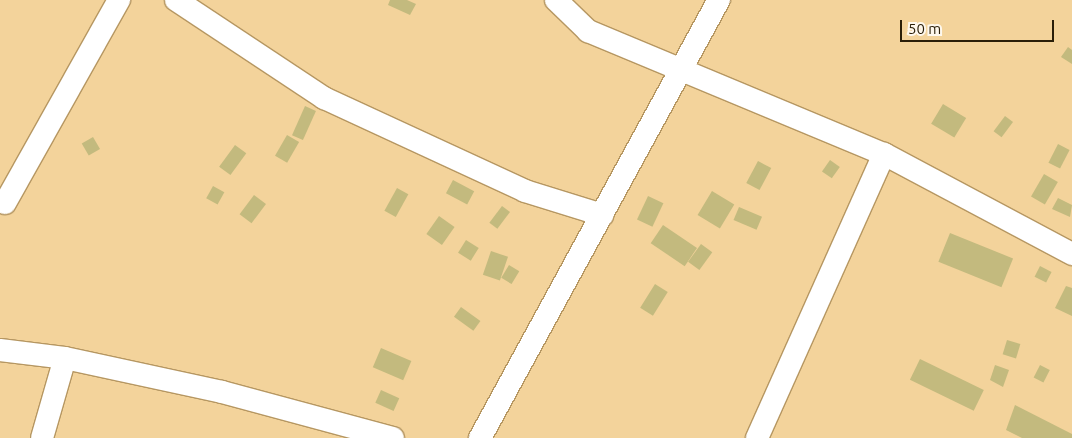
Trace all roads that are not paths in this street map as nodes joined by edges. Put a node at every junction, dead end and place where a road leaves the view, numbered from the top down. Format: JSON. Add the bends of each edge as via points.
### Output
{"nodes":[{"id":1,"x":119,"y":0,"type":"edge"},
{"id":2,"x":176,"y":0,"type":"edge"},
{"id":3,"x":556,"y":0,"type":"edge"},
{"id":4,"x":719,"y":0,"type":"edge"},
{"id":5,"x":682,"y":70,"type":"junction"},
{"id":6,"x":884,"y":154,"type":"junction"},
{"id":7,"x":5,"y":202,"type":"dead end"},
{"id":8,"x":602,"y":215,"type":"junction"},
{"id":9,"x":1072,"y":254,"type":"edge"},
{"id":10,"x":0,"y":350,"type":"edge"},
{"id":11,"x":65,"y":358,"type":"junction"},
{"id":12,"x":42,"y":438,"type":"edge"},
{"id":13,"x":394,"y":438,"type":"edge"},
{"id":14,"x":480,"y":438,"type":"edge"},
{"id":15,"x":756,"y":438,"type":"edge"}],
"edges":[{"from":1,"to":7,"type":"street"},
{"from":2,"to":8,"type":"street","via":[[324,98],[524,191]]},
{"from":3,"to":5,"type":"street","via":[[588,31]]},
{"from":4,"to":5,"type":"street"},
{"from":5,"to":6,"type":"street"},
{"from":5,"to":8,"type":"street"},
{"from":6,"to":9,"type":"street"},
{"from":6,"to":15,"type":"street"},
{"from":8,"to":14,"type":"street"},
{"from":10,"to":11,"type":"street"},
{"from":11,"to":12,"type":"street"},
{"from":11,"to":13,"type":"street","via":[[222,392]]}]}
